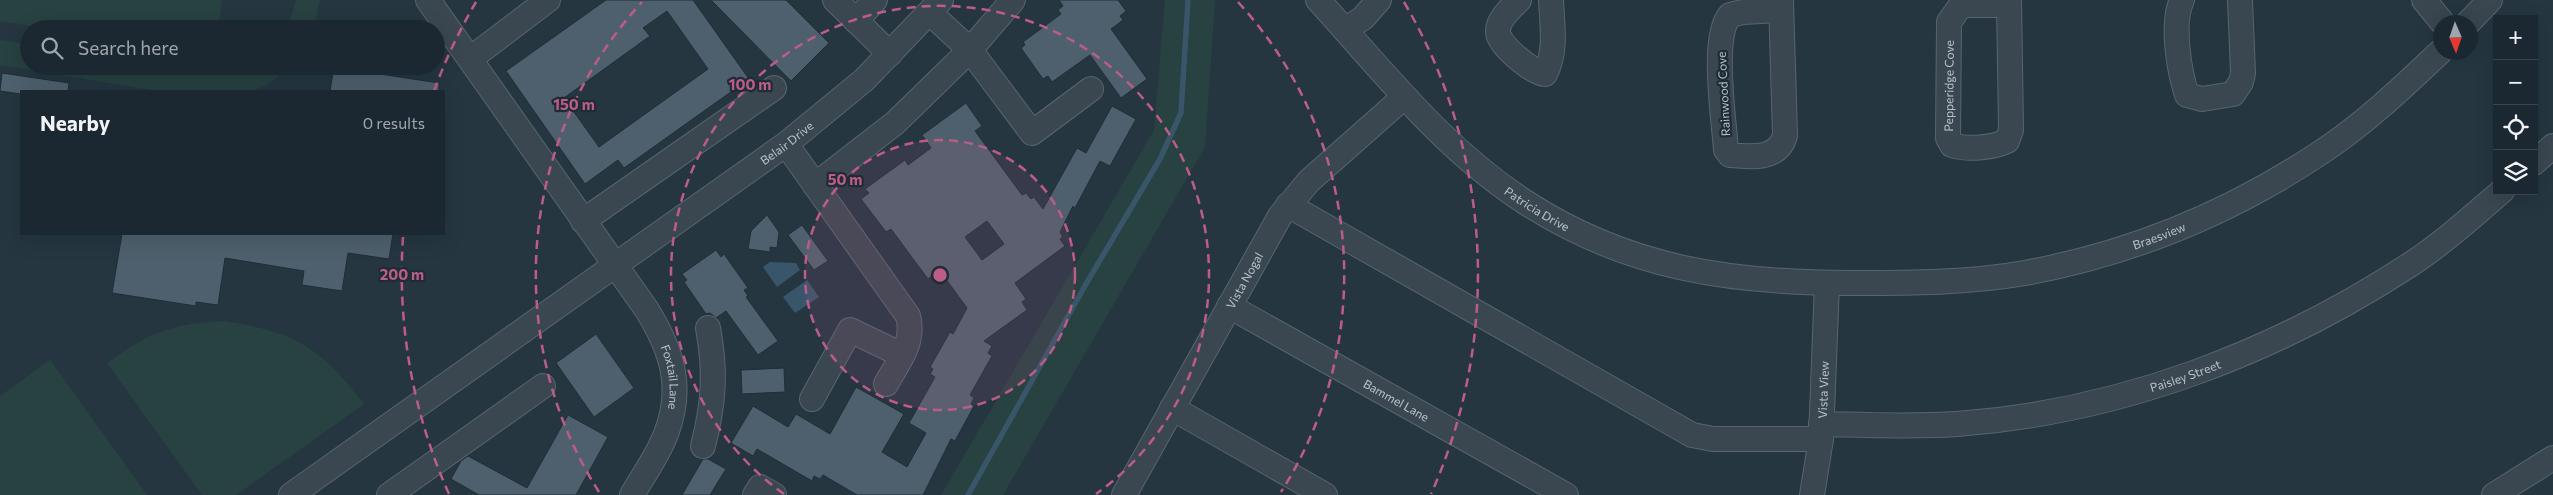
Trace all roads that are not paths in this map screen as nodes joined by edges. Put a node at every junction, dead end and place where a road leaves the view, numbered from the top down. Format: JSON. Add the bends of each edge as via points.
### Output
{"nodes":[{"id":1,"x":428,"y":0,"type":"edge"},
{"id":2,"x":548,"y":0,"type":"edge"},
{"id":3,"x":835,"y":0,"type":"edge"},
{"id":4,"x":875,"y":0,"type":"edge"},
{"id":5,"x":1013,"y":0,"type":"edge"},
{"id":6,"x":1318,"y":0,"type":"edge"},
{"id":7,"x":1379,"y":0,"type":"edge"},
{"id":8,"x":1519,"y":0,"type":"edge"},
{"id":9,"x":1552,"y":0,"type":"edge"},
{"id":10,"x":2182,"y":0,"type":"edge"},
{"id":11,"x":2240,"y":0,"type":"edge"},
{"id":12,"x":2424,"y":0,"type":"edge"},
{"id":13,"x":2490,"y":0,"type":"edge"},
{"id":14,"x":2009,"y":2,"type":"edge"},
{"id":15,"x":1781,"y":5,"type":"edge"},
{"id":16,"x":936,"y":6,"type":"edge"},
{"id":17,"x":2436,"y":15,"type":"edge"},
{"id":18,"x":2476,"y":15,"type":"edge"},
{"id":19,"x":442,"y":20,"type":"edge"},
{"id":20,"x":856,"y":21,"type":"junction"},
{"id":21,"x":445,"y":24,"type":"edge"},
{"id":22,"x":1345,"y":30,"type":"junction"},
{"id":23,"x":970,"y":50,"type":"junction"},
{"id":24,"x":890,"y":54,"type":"junction"},
{"id":25,"x":470,"y":59,"type":"junction"},
{"id":26,"x":2433,"y":59,"type":"edge"},
{"id":27,"x":774,"y":88,"type":"dead end"},
{"id":28,"x":1091,"y":89,"type":"dead end"},
{"id":29,"x":1404,"y":97,"type":"junction"},
{"id":30,"x":786,"y":144,"type":"junction"},
{"id":31,"x":2553,"y":146,"type":"edge"},
{"id":32,"x":2538,"y":159,"type":"edge"},
{"id":33,"x":820,"y":181,"type":"junction"},
{"id":34,"x":2497,"y":195,"type":"edge"},
{"id":35,"x":1288,"y":205,"type":"junction"},
{"id":36,"x":584,"y":221,"type":"junction"},
{"id":37,"x":615,"y":266,"type":"junction"},
{"id":38,"x":1827,"y":283,"type":"junction"},
{"id":39,"x":1229,"y":306,"type":"junction"},
{"id":40,"x":708,"y":328,"type":"dead end"},
{"id":41,"x":902,"y":355,"type":"junction"},
{"id":42,"x":886,"y":384,"type":"dead end"},
{"id":43,"x":543,"y":386,"type":"dead end"},
{"id":44,"x":674,"y":391,"type":"junction"},
{"id":45,"x":714,"y":393,"type":"junction"},
{"id":46,"x":812,"y":399,"type":"dead end"},
{"id":47,"x":1172,"y":408,"type":"junction"},
{"id":48,"x":1821,"y":432,"type":"junction"},
{"id":49,"x":702,"y":446,"type":"dead end"},
{"id":50,"x":2553,"y":458,"type":"edge"},
{"id":51,"x":406,"y":491,"type":"edge"},
{"id":52,"x":292,"y":495,"type":"edge"},
{"id":53,"x":632,"y":495,"type":"edge"},
{"id":54,"x":755,"y":495,"type":"edge"},
{"id":55,"x":774,"y":495,"type":"edge"},
{"id":56,"x":1124,"y":495,"type":"edge"},
{"id":57,"x":1326,"y":495,"type":"edge"},
{"id":58,"x":1566,"y":495,"type":"edge"},
{"id":59,"x":1812,"y":495,"type":"edge"},
{"id":60,"x":2494,"y":495,"type":"edge"}],
"edges":[{"from":1,"to":19,"type":"street","name":"Foxtail Lane"},
{"from":2,"to":25,"type":"street"},
{"from":3,"to":20,"type":"street"},
{"from":4,"to":20,"type":"street"},
{"from":5,"to":23,"type":"street"},
{"from":6,"to":22,"type":"street","name":"Patricia Drive"},
{"from":7,"to":22,"type":"street","via":[[1363,18]]},
{"from":8,"to":9,"type":"street","via":[[1500,22],[1500,38],[1519,59],[1545,74],[1552,62]]},
{"from":10,"to":11,"type":"street","via":[[2177,17],[2182,81],[2187,95],[2202,99],[2233,94],[2241,82]]},
{"from":12,"to":17,"type":"street"},
{"from":13,"to":18,"type":"street"},
{"from":14,"to":14,"type":"street","name":"Pepperidge Cove","via":[[2010,134],[2007,141],[1998,146],[1960,148],[1952,145],[1948,138],[1949,22],[1961,5]]},
{"from":15,"to":15,"type":"street","name":"Rainwood Cove","via":[[1730,15],[1722,30],[1721,83],[1726,150],[1730,155],[1768,154],[1782,146],[1785,136]]},
{"from":16,"to":23,"type":"street"},
{"from":16,"to":24,"type":"street","name":"Belair Drive"},
{"from":20,"to":24,"type":"street"},
{"from":21,"to":25,"type":"street","name":"Foxtail Lane"},
{"from":22,"to":29,"type":"street","name":"Patricia Drive"},
{"from":23,"to":28,"type":"street","via":[[1032,133]]},
{"from":23,"to":33,"type":"street","via":[[895,124]]},
{"from":24,"to":30,"type":"street","name":"Belair Drive","via":[[864,80]]},
{"from":25,"to":36,"type":"street","name":"Foxtail Lane"},
{"from":26,"to":38,"type":"street","name":"Braesview","via":[[2382,107],[2318,155],[2249,196],[2177,229],[2102,255],[2024,273],[1920,284]]},
{"from":27,"to":36,"type":"street"},
{"from":29,"to":35,"type":"street","name":"Vista Nogal","via":[[1309,181]]},
{"from":29,"to":38,"type":"street","name":"Patricia Drive","via":[[1481,171],[1526,203],[1574,230],[1625,252],[1678,268],[1780,283]]},
{"from":30,"to":33,"type":"street"},
{"from":30,"to":37,"type":"street","name":"Belair Drive"},
{"from":31,"to":32,"type":"street"},
{"from":33,"to":41,"type":"street","via":[[908,316],[911,327],[909,343]]},
{"from":34,"to":48,"type":"street","name":"Paisley Street","via":[[2413,263],[2330,314],[2203,371],[2150,388],[2055,411],[1958,424]]},
{"from":35,"to":39,"type":"street","name":"Vista Nogal"},
{"from":35,"to":48,"type":"street","name":"Paisley Street","via":[[1692,435],[1713,439]]},
{"from":36,"to":37,"type":"street","name":"Foxtail Lane"},
{"from":37,"to":44,"type":"street","name":"Foxtail Lane","via":[[665,339],[672,364]]},
{"from":37,"to":52,"type":"street","name":"Belair Drive"},
{"from":38,"to":48,"type":"street","name":"Vista View"},
{"from":39,"to":47,"type":"street","name":"Vista Nogal"},
{"from":39,"to":58,"type":"street","name":"Bammel Lane"},
{"from":40,"to":45,"type":"street","via":[[714,360]]},
{"from":41,"to":42,"type":"street"},
{"from":41,"to":46,"type":"street","via":[[850,330]]},
{"from":43,"to":51,"type":"street"},
{"from":44,"to":45,"type":"street"},
{"from":44,"to":53,"type":"street","name":"Foxtail Lane","via":[[666,435]]},
{"from":45,"to":49,"type":"street"},
{"from":47,"to":56,"type":"street","name":"Vista Nogal"},
{"from":47,"to":57,"type":"street"},
{"from":48,"to":59,"type":"street","name":"Vista View"},
{"from":50,"to":60,"type":"street"},
{"from":54,"to":55,"type":"street","via":[[760,487]]}]}
